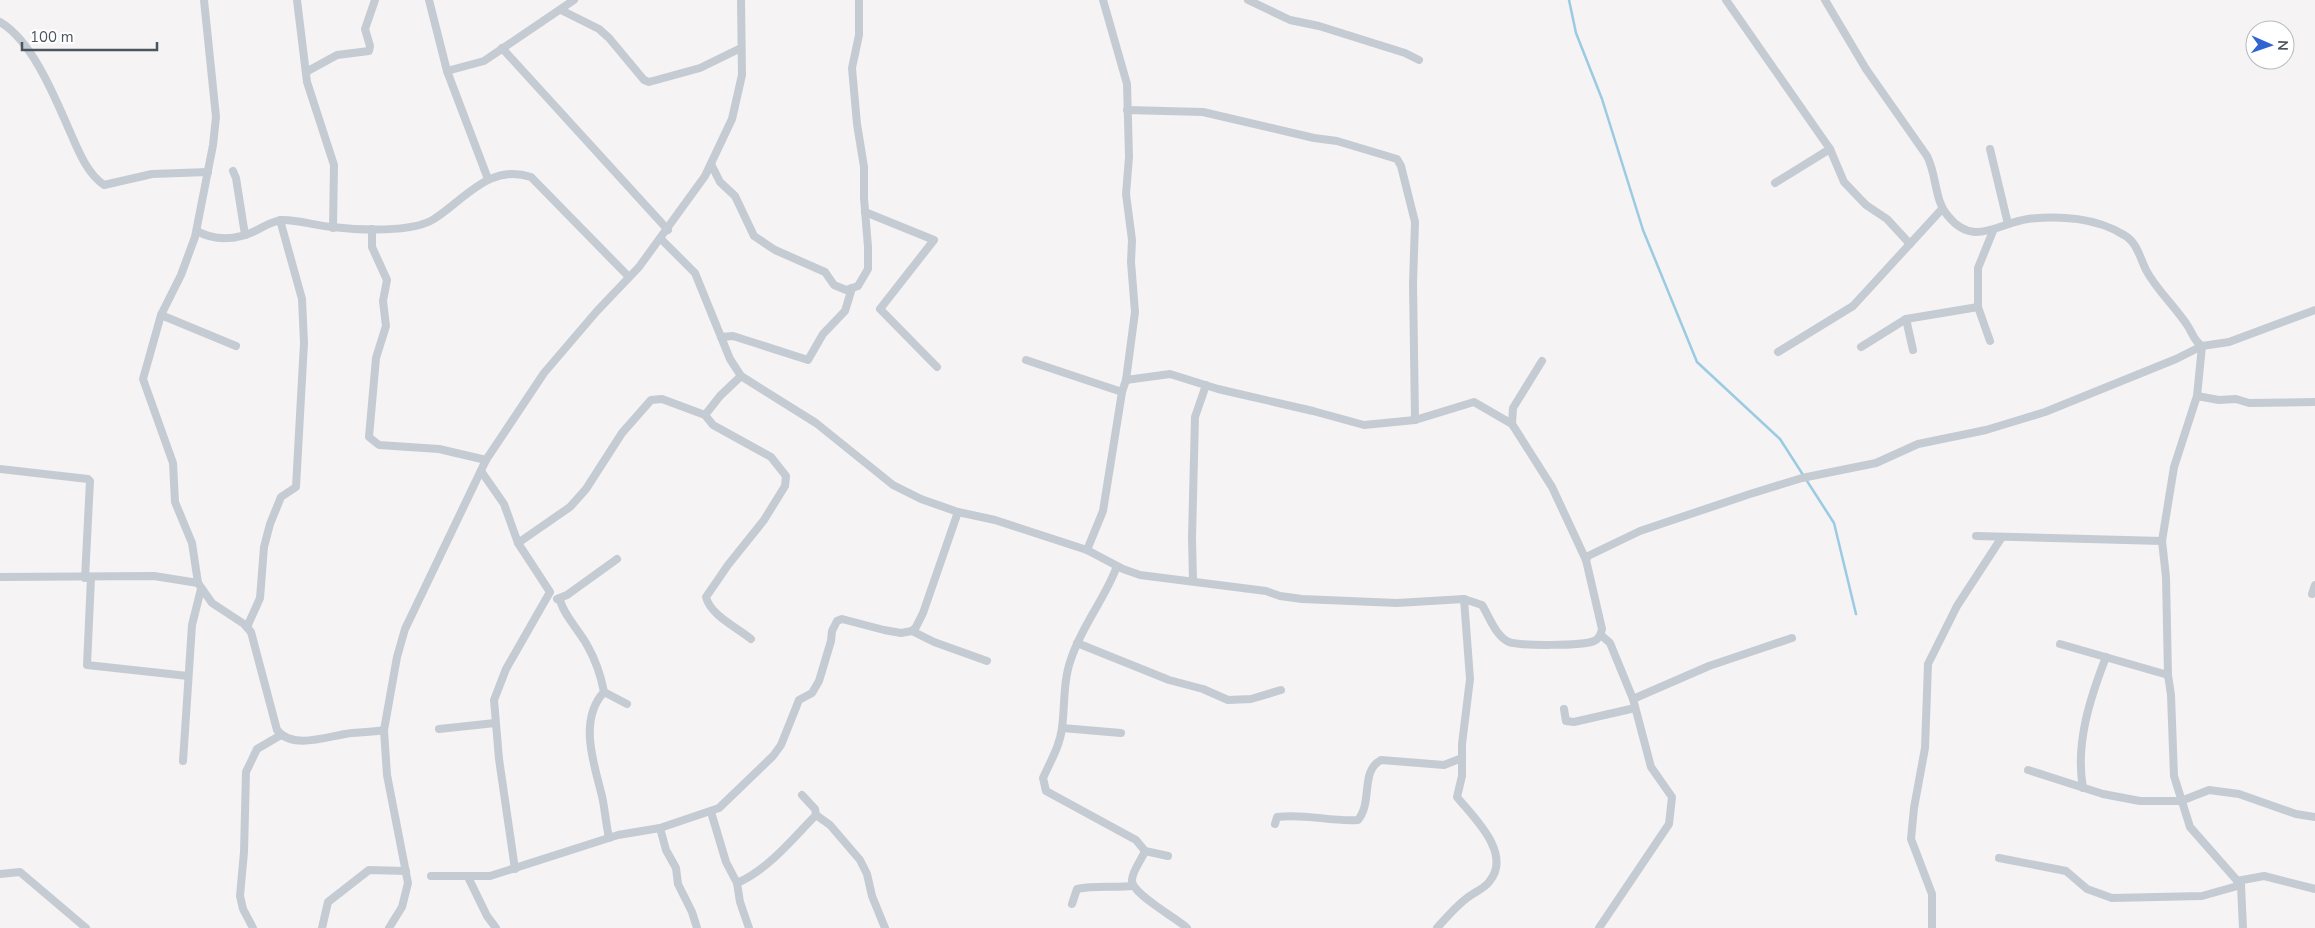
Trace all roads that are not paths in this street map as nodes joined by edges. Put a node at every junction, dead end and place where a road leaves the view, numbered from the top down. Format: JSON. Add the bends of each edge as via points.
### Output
{"nodes":[{"id":1,"x":204,"y":0,"type":"edge"},
{"id":2,"x":297,"y":0,"type":"edge"},
{"id":3,"x":374,"y":0,"type":"edge"},
{"id":4,"x":429,"y":0,"type":"edge"},
{"id":5,"x":574,"y":0,"type":"edge"},
{"id":6,"x":741,"y":0,"type":"edge"},
{"id":7,"x":859,"y":0,"type":"edge"},
{"id":8,"x":1103,"y":0,"type":"edge"},
{"id":9,"x":1248,"y":0,"type":"edge"},
{"id":10,"x":1726,"y":0,"type":"edge"},
{"id":11,"x":1825,"y":0,"type":"edge"},
{"id":12,"x":561,"y":10,"type":"junction"},
{"id":13,"x":0,"y":22,"type":"edge"},
{"id":14,"x":502,"y":48,"type":"junction"},
{"id":15,"x":741,"y":48,"type":"junction"},
{"id":16,"x":1419,"y":60,"type":"dead end"},
{"id":17,"x":447,"y":71,"type":"junction"},
{"id":18,"x":306,"y":72,"type":"junction"},
{"id":19,"x":1127,"y":110,"type":"junction"},
{"id":20,"x":1830,"y":149,"type":"junction"},
{"id":21,"x":1990,"y":149,"type":"dead end"},
{"id":22,"x":711,"y":164,"type":"junction"},
{"id":23,"x":233,"y":171,"type":"dead end"},
{"id":24,"x":208,"y":172,"type":"junction"},
{"id":25,"x":488,"y":179,"type":"junction"},
{"id":26,"x":1775,"y":183,"type":"dead end"},
{"id":27,"x":1942,"y":209,"type":"junction"},
{"id":28,"x":865,"y":212,"type":"junction"},
{"id":29,"x":280,"y":220,"type":"junction"},
{"id":30,"x":2008,"y":224,"type":"junction"},
{"id":31,"x":333,"y":228,"type":"junction"},
{"id":32,"x":372,"y":229,"type":"junction"},
{"id":33,"x":668,"y":230,"type":"junction"},
{"id":34,"x":197,"y":231,"type":"junction"},
{"id":35,"x":1993,"y":231,"type":"junction"},
{"id":36,"x":245,"y":235,"type":"junction"},
{"id":37,"x":661,"y":239,"type":"junction"},
{"id":38,"x":1910,"y":244,"type":"junction"},
{"id":39,"x":629,"y":277,"type":"junction"},
{"id":40,"x":852,"y":288,"type":"junction"},
{"id":41,"x":1978,"y":307,"type":"junction"},
{"id":42,"x":2315,"y":310,"type":"edge"},
{"id":43,"x":161,"y":315,"type":"junction"},
{"id":44,"x":1906,"y":319,"type":"junction"},
{"id":45,"x":720,"y":337,"type":"junction"},
{"id":46,"x":1990,"y":341,"type":"dead end"},
{"id":47,"x":236,"y":346,"type":"dead end"},
{"id":48,"x":2202,"y":346,"type":"junction"},
{"id":49,"x":1861,"y":347,"type":"dead end"},
{"id":50,"x":1913,"y":350,"type":"dead end"},
{"id":51,"x":1778,"y":352,"type":"dead end"},
{"id":52,"x":1026,"y":360,"type":"dead end"},
{"id":53,"x":1542,"y":361,"type":"dead end"},
{"id":54,"x":937,"y":368,"type":"dead end"},
{"id":55,"x":741,"y":376,"type":"junction"},
{"id":56,"x":1126,"y":380,"type":"junction"},
{"id":57,"x":1206,"y":385,"type":"junction"},
{"id":58,"x":1122,"y":392,"type":"junction"},
{"id":59,"x":2197,"y":396,"type":"junction"},
{"id":60,"x":2315,"y":402,"type":"edge"},
{"id":61,"x":706,"y":415,"type":"junction"},
{"id":62,"x":1415,"y":420,"type":"junction"},
{"id":63,"x":1512,"y":424,"type":"junction"},
{"id":64,"x":486,"y":460,"type":"junction"},
{"id":65,"x":0,"y":469,"type":"edge"},
{"id":66,"x":481,"y":471,"type":"junction"},
{"id":67,"x":958,"y":512,"type":"junction"},
{"id":68,"x":1976,"y":536,"type":"dead end"},
{"id":69,"x":2002,"y":537,"type":"junction"},
{"id":70,"x":2162,"y":541,"type":"junction"},
{"id":71,"x":518,"y":543,"type":"junction"},
{"id":72,"x":1087,"y":550,"type":"junction"},
{"id":73,"x":617,"y":559,"type":"dead end"},
{"id":74,"x":1586,"y":560,"type":"junction"},
{"id":75,"x":1117,"y":566,"type":"junction"},
{"id":76,"x":0,"y":577,"type":"edge"},
{"id":77,"x":88,"y":578,"type":"junction"},
{"id":78,"x":1193,"y":581,"type":"junction"},
{"id":79,"x":2315,"y":585,"type":"edge"},
{"id":80,"x":199,"y":586,"type":"junction"},
{"id":81,"x":2312,"y":594,"type":"dead end"},
{"id":82,"x":560,"y":598,"type":"junction"},
{"id":83,"x":1464,"y":598,"type":"junction"},
{"id":84,"x":547,"y":599,"type":"junction"},
{"id":85,"x":247,"y":627,"type":"junction"},
{"id":86,"x":912,"y":632,"type":"junction"},
{"id":87,"x":1601,"y":635,"type":"junction"},
{"id":88,"x":1792,"y":638,"type":"dead end"},
{"id":89,"x":751,"y":639,"type":"dead end"},
{"id":90,"x":1077,"y":643,"type":"junction"},
{"id":91,"x":2060,"y":644,"type":"dead end"},
{"id":92,"x":2106,"y":657,"type":"junction"},
{"id":93,"x":987,"y":661,"type":"dead end"},
{"id":94,"x":2168,"y":675,"type":"junction"},
{"id":95,"x":188,"y":676,"type":"junction"},
{"id":96,"x":1281,"y":690,"type":"dead end"},
{"id":97,"x":604,"y":692,"type":"junction"},
{"id":98,"x":1633,"y":700,"type":"junction"},
{"id":99,"x":626,"y":704,"type":"dead end"},
{"id":100,"x":1636,"y":708,"type":"junction"},
{"id":101,"x":1564,"y":709,"type":"dead end"},
{"id":102,"x":495,"y":724,"type":"junction"},
{"id":103,"x":1062,"y":728,"type":"junction"},
{"id":104,"x":439,"y":729,"type":"dead end"},
{"id":105,"x":384,"y":730,"type":"junction"},
{"id":106,"x":1121,"y":732,"type":"dead end"},
{"id":107,"x":281,"y":735,"type":"junction"},
{"id":108,"x":1462,"y":758,"type":"junction"},
{"id":109,"x":183,"y":761,"type":"dead end"},
{"id":110,"x":2028,"y":770,"type":"dead end"},
{"id":111,"x":2083,"y":788,"type":"junction"},
{"id":112,"x":802,"y":795,"type":"dead end"},
{"id":113,"x":2181,"y":801,"type":"junction"},
{"id":114,"x":711,"y":812,"type":"junction"},
{"id":115,"x":816,"y":815,"type":"junction"},
{"id":116,"x":2315,"y":817,"type":"edge"},
{"id":117,"x":1275,"y":824,"type":"dead end"},
{"id":118,"x":660,"y":828,"type":"junction"},
{"id":119,"x":609,"y":838,"type":"junction"},
{"id":120,"x":1145,"y":851,"type":"junction"},
{"id":121,"x":1168,"y":856,"type":"dead end"},
{"id":122,"x":1999,"y":858,"type":"dead end"},
{"id":123,"x":515,"y":869,"type":"junction"},
{"id":124,"x":406,"y":871,"type":"junction"},
{"id":125,"x":0,"y":874,"type":"edge"},
{"id":126,"x":430,"y":876,"type":"dead end"},
{"id":127,"x":468,"y":877,"type":"junction"},
{"id":128,"x":737,"y":883,"type":"junction"},
{"id":129,"x":2239,"y":883,"type":"junction"},
{"id":130,"x":1133,"y":886,"type":"junction"},
{"id":131,"x":2315,"y":889,"type":"edge"},
{"id":132,"x":1072,"y":904,"type":"dead end"},
{"id":133,"x":86,"y":928,"type":"edge"},
{"id":134,"x":252,"y":928,"type":"edge"},
{"id":135,"x":322,"y":928,"type":"edge"},
{"id":136,"x":389,"y":928,"type":"edge"},
{"id":137,"x":496,"y":928,"type":"edge"},
{"id":138,"x":696,"y":928,"type":"edge"},
{"id":139,"x":749,"y":928,"type":"edge"},
{"id":140,"x":886,"y":928,"type":"edge"},
{"id":141,"x":1187,"y":928,"type":"edge"},
{"id":142,"x":1437,"y":928,"type":"edge"},
{"id":143,"x":1599,"y":928,"type":"edge"},
{"id":144,"x":1932,"y":928,"type":"edge"},
{"id":145,"x":2243,"y":928,"type":"edge"}],
"edges":[{"from":1,"to":24,"type":"street","via":[[216,117]]},
{"from":2,"to":18,"type":"street"},
{"from":3,"to":18,"type":"street","via":[[365,29],[369,51],[336,55]]},
{"from":4,"to":17,"type":"street"},
{"from":5,"to":12,"type":"street"},
{"from":6,"to":15,"type":"street"},
{"from":7,"to":28,"type":"street","via":[[859,35],[852,68],[864,166]]},
{"from":8,"to":19,"type":"street","via":[[1127,84]]},
{"from":9,"to":16,"type":"street","via":[[1290,20],[1405,52]]},
{"from":10,"to":20,"type":"street"},
{"from":11,"to":27,"type":"street","via":[[1866,69],[1934,167]]},
{"from":12,"to":14,"type":"street"},
{"from":12,"to":15,"type":"street","via":[[610,38],[649,82],[700,68]]},
{"from":13,"to":24,"type":"street","via":[[8,27],[41,72],[81,156],[96,179],[104,185],[152,174]]},
{"from":14,"to":17,"type":"street","via":[[484,61]]},
{"from":14,"to":33,"type":"street"},
{"from":15,"to":22,"type":"street","via":[[742,75],[732,119]]},
{"from":17,"to":25,"type":"street"},
{"from":18,"to":31,"type":"street","via":[[313,106],[334,165]]},
{"from":19,"to":56,"type":"street","via":[[1129,157],[1126,194],[1135,312]]},
{"from":19,"to":62,"type":"street","via":[[1204,112],[1337,141],[1397,159],[1415,222]]},
{"from":20,"to":26,"type":"street"},
{"from":20,"to":38,"type":"street","via":[[1844,182]]},
{"from":21,"to":30,"type":"street"},
{"from":22,"to":33,"type":"street"},
{"from":22,"to":40,"type":"street","via":[[720,182],[735,196],[754,236],[775,250],[825,272],[834,285],[846,290]]},
{"from":23,"to":36,"type":"street"},
{"from":24,"to":34,"type":"street"},
{"from":25,"to":32,"type":"street","via":[[426,223]]},
{"from":25,"to":39,"type":"street","via":[[514,173],[531,177]]},
{"from":27,"to":35,"type":"street","via":[[1960,227],[1972,232]]},
{"from":27,"to":38,"type":"street"},
{"from":28,"to":40,"type":"street","via":[[868,269],[858,286]]},
{"from":28,"to":54,"type":"street","via":[[934,240],[880,309]]},
{"from":29,"to":31,"type":"street"},
{"from":29,"to":36,"type":"street"},
{"from":29,"to":85,"type":"street","via":[[302,299],[304,343],[298,472],[296,487],[281,497],[270,524],[264,547],[260,598]]},
{"from":30,"to":35,"type":"street"},
{"from":30,"to":48,"type":"street","via":[[2028,219],[2063,218],[2099,223],[2126,236],[2147,271],[2184,320],[2196,343]]},
{"from":31,"to":32,"type":"street"},
{"from":32,"to":64,"type":"street","via":[[372,246],[387,280],[383,301],[386,326],[376,358],[369,437],[379,445],[439,449]]},
{"from":33,"to":37,"type":"street"},
{"from":34,"to":36,"type":"street","via":[[219,238]]},
{"from":34,"to":43,"type":"street"},
{"from":35,"to":41,"type":"street","via":[[1978,268]]},
{"from":37,"to":39,"type":"street"},
{"from":37,"to":45,"type":"street","via":[[695,273]]},
{"from":38,"to":51,"type":"street","via":[[1853,306]]},
{"from":39,"to":64,"type":"street","via":[[544,373]]},
{"from":40,"to":45,"type":"street","via":[[845,311],[823,334],[808,360],[733,336]]},
{"from":41,"to":44,"type":"street"},
{"from":41,"to":46,"type":"street"},
{"from":42,"to":48,"type":"street","via":[[2229,342]]},
{"from":43,"to":47,"type":"street"},
{"from":43,"to":80,"type":"street","via":[[144,383],[173,463],[175,502],[192,543]]},
{"from":44,"to":49,"type":"street"},
{"from":44,"to":50,"type":"street"},
{"from":45,"to":55,"type":"street"},
{"from":48,"to":59,"type":"street"},
{"from":48,"to":74,"type":"street","via":[[2045,412],[1986,430],[1918,444],[1876,463],[1802,478],[1750,494],[1640,531],[1588,556]]},
{"from":52,"to":58,"type":"street"},
{"from":53,"to":63,"type":"street","via":[[1513,408]]},
{"from":55,"to":61,"type":"street"},
{"from":55,"to":67,"type":"street","via":[[816,423],[893,485],[920,499]]},
{"from":56,"to":57,"type":"street","via":[[1170,374]]},
{"from":56,"to":58,"type":"street"},
{"from":57,"to":62,"type":"street","via":[[1364,425]]},
{"from":57,"to":78,"type":"street","via":[[1196,417]]},
{"from":58,"to":72,"type":"street","via":[[1103,511]]},
{"from":59,"to":60,"type":"street","via":[[2249,403]]},
{"from":59,"to":70,"type":"street","via":[[2174,467]]},
{"from":61,"to":71,"type":"street","via":[[662,399],[651,400],[622,433],[586,489],[570,507]]},
{"from":61,"to":89,"type":"street","via":[[713,425],[771,457],[786,476],[785,486],[764,520],[706,597],[717,614]]},
{"from":62,"to":63,"type":"street","via":[[1474,402]]},
{"from":63,"to":74,"type":"street","via":[[1552,487]]},
{"from":64,"to":66,"type":"street"},
{"from":65,"to":77,"type":"street","via":[[90,481]]},
{"from":66,"to":71,"type":"street","via":[[504,504]]},
{"from":66,"to":105,"type":"street","via":[[405,629]]},
{"from":67,"to":72,"type":"street","via":[[995,520]]},
{"from":67,"to":86,"type":"street","via":[[923,613]]},
{"from":68,"to":69,"type":"street"},
{"from":69,"to":70,"type":"street"},
{"from":69,"to":144,"type":"street","via":[[1957,606],[1928,664],[1925,748],[1911,839],[1932,894]]},
{"from":70,"to":94,"type":"street"},
{"from":71,"to":84,"type":"street","via":[[550,592]]},
{"from":72,"to":75,"type":"street"},
{"from":73,"to":82,"type":"street"},
{"from":74,"to":87,"type":"street","via":[[1601,622]]},
{"from":75,"to":78,"type":"street","via":[[1140,575]]},
{"from":75,"to":90,"type":"street"},
{"from":76,"to":77,"type":"street"},
{"from":77,"to":80,"type":"street","via":[[154,576]]},
{"from":77,"to":95,"type":"street","via":[[87,665]]},
{"from":78,"to":83,"type":"street","via":[[1302,599],[1397,603]]},
{"from":79,"to":81,"type":"street"},
{"from":80,"to":85,"type":"street","via":[[212,603]]},
{"from":80,"to":95,"type":"street"},
{"from":82,"to":84,"type":"street"},
{"from":82,"to":97,"type":"street","via":[[560,607],[573,621],[588,647]]},
{"from":83,"to":87,"type":"street","via":[[1482,605],[1501,637],[1508,642],[1582,643],[1595,641]]},
{"from":83,"to":108,"type":"street","via":[[1470,680]]},
{"from":84,"to":102,"type":"street","via":[[499,682],[494,700]]},
{"from":85,"to":107,"type":"street","via":[[255,639],[274,724]]},
{"from":86,"to":93,"type":"street"},
{"from":86,"to":114,"type":"street","via":[[884,630],[849,619],[837,621],[819,681],[812,693],[799,700],[781,745],[719,808]]},
{"from":87,"to":98,"type":"street","via":[[1610,643]]},
{"from":88,"to":98,"type":"street","via":[[1709,666]]},
{"from":90,"to":96,"type":"street","via":[[1228,700],[1251,699]]},
{"from":90,"to":103,"type":"street","via":[[1066,678]]},
{"from":91,"to":92,"type":"street"},
{"from":92,"to":94,"type":"street"},
{"from":92,"to":111,"type":"street","via":[[2087,711],[2081,777]]},
{"from":94,"to":113,"type":"street","via":[[2174,776]]},
{"from":95,"to":109,"type":"street"},
{"from":97,"to":99,"type":"street"},
{"from":97,"to":119,"type":"street","via":[[596,701],[591,715],[591,743]]},
{"from":98,"to":100,"type":"street"},
{"from":100,"to":101,"type":"street","via":[[1574,722],[1566,721]]},
{"from":100,"to":143,"type":"street","via":[[1651,767],[1672,797],[1669,824]]},
{"from":102,"to":104,"type":"street"},
{"from":102,"to":123,"type":"street"},
{"from":103,"to":106,"type":"street"},
{"from":103,"to":120,"type":"street","via":[[1043,778],[1046,790],[1136,840]]},
{"from":105,"to":107,"type":"street","via":[[310,740]]},
{"from":105,"to":124,"type":"street","via":[[387,775]]},
{"from":107,"to":134,"type":"street","via":[[257,749],[246,772],[240,896]]},
{"from":108,"to":117,"type":"street","via":[[1444,765],[1381,760],[1372,764],[1367,801],[1358,820],[1290,815],[1277,817]]},
{"from":108,"to":142,"type":"street","via":[[1457,797],[1496,850],[1497,868],[1489,883],[1466,898]]},
{"from":110,"to":111,"type":"street"},
{"from":111,"to":113,"type":"street","via":[[2140,801]]},
{"from":112,"to":115,"type":"street"},
{"from":113,"to":116,"type":"street","via":[[2209,790],[2239,794],[2296,814]]},
{"from":113,"to":129,"type":"street","via":[[2190,827]]},
{"from":114,"to":118,"type":"street"},
{"from":114,"to":128,"type":"street","via":[[726,862]]},
{"from":115,"to":128,"type":"street","via":[[768,863]]},
{"from":115,"to":140,"type":"street","via":[[830,825],[860,860]]},
{"from":118,"to":119,"type":"street"},
{"from":118,"to":138,"type":"street"},
{"from":119,"to":123,"type":"street"},
{"from":120,"to":121,"type":"street"},
{"from":120,"to":130,"type":"street","via":[[1132,879]]},
{"from":122,"to":129,"type":"street","via":[[2066,871],[2087,889],[2112,898],[2202,896]]},
{"from":123,"to":127,"type":"street","via":[[490,876]]},
{"from":124,"to":135,"type":"street","via":[[368,870],[328,902]]},
{"from":124,"to":136,"type":"street","via":[[408,884],[402,907]]},
{"from":125,"to":133,"type":"street","via":[[20,872]]},
{"from":126,"to":127,"type":"street","via":[[450,874]]},
{"from":127,"to":137,"type":"street"},
{"from":128,"to":139,"type":"street"},
{"from":129,"to":131,"type":"street","via":[[2264,876]]},
{"from":129,"to":145,"type":"street"},
{"from":130,"to":132,"type":"street","via":[[1077,889]]},
{"from":130,"to":141,"type":"street"}]}
